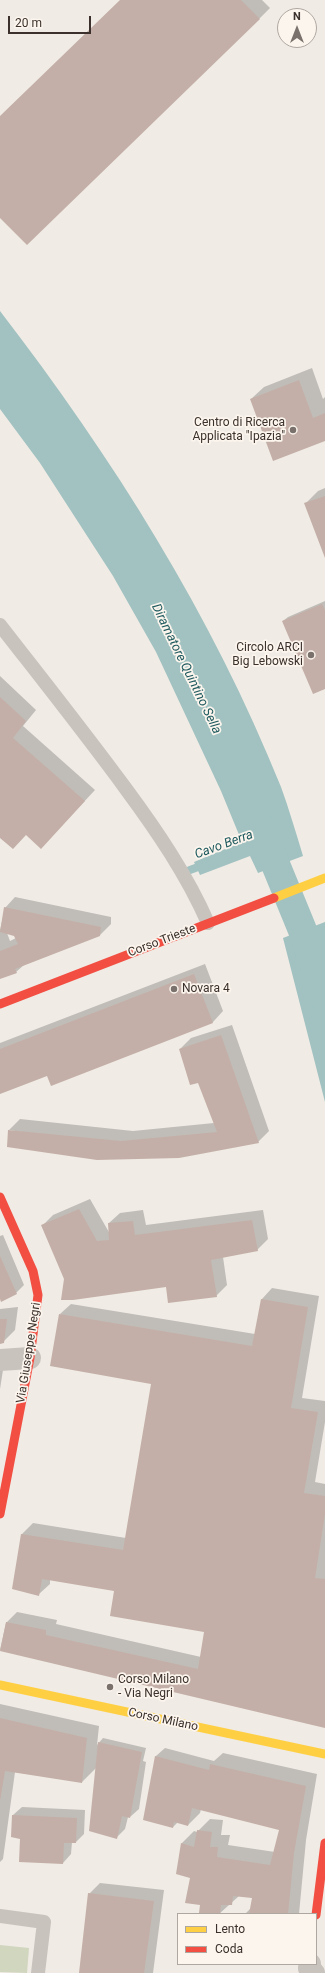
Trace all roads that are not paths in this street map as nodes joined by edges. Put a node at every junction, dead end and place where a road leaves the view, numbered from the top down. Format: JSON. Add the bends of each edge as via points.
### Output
{"nodes":[{"id":1,"x":0,"y":625,"type":"edge"},
{"id":2,"x":325,"y":878,"type":"edge"},
{"id":3,"x":208,"y":923,"type":"junction"},
{"id":4,"x":0,"y":1004,"type":"edge"},
{"id":5,"x":0,"y":1197,"type":"edge"},
{"id":6,"x":30,"y":1358,"type":"junction"},
{"id":7,"x":0,"y":1360,"type":"edge"},
{"id":8,"x":0,"y":1514,"type":"edge"},
{"id":9,"x":0,"y":1685,"type":"edge"},
{"id":10,"x":325,"y":1754,"type":"edge"},
{"id":11,"x":325,"y":1843,"type":"edge"},
{"id":12,"x":316,"y":1913,"type":"edge"},
{"id":13,"x":0,"y":1916,"type":"edge"},
{"id":14,"x":310,"y":1965,"type":"edge"},
{"id":15,"x":38,"y":1973,"type":"edge"},
{"id":16,"x":314,"y":1973,"type":"edge"}],
"edges":[{"from":1,"to":3,"type":"lane","via":[[138,805],[199,902]]},
{"from":2,"to":3,"type":"main road","name":"Corso Trieste"},
{"from":3,"to":4,"type":"main road","name":"Corso Trieste"},
{"from":5,"to":6,"type":"main road","name":"Via Giuseppe Negri","via":[[33,1271],[38,1295]]},
{"from":6,"to":7,"type":"street"},
{"from":6,"to":8,"type":"main road","name":"Via Giuseppe Negri"},
{"from":9,"to":10,"type":"main road","name":"Corso Milano"},
{"from":11,"to":12,"type":"main road"},
{"from":13,"to":15,"type":"lane","via":[[44,1922]]},
{"from":14,"to":16,"type":"street","via":[[309,1968]]}]}
